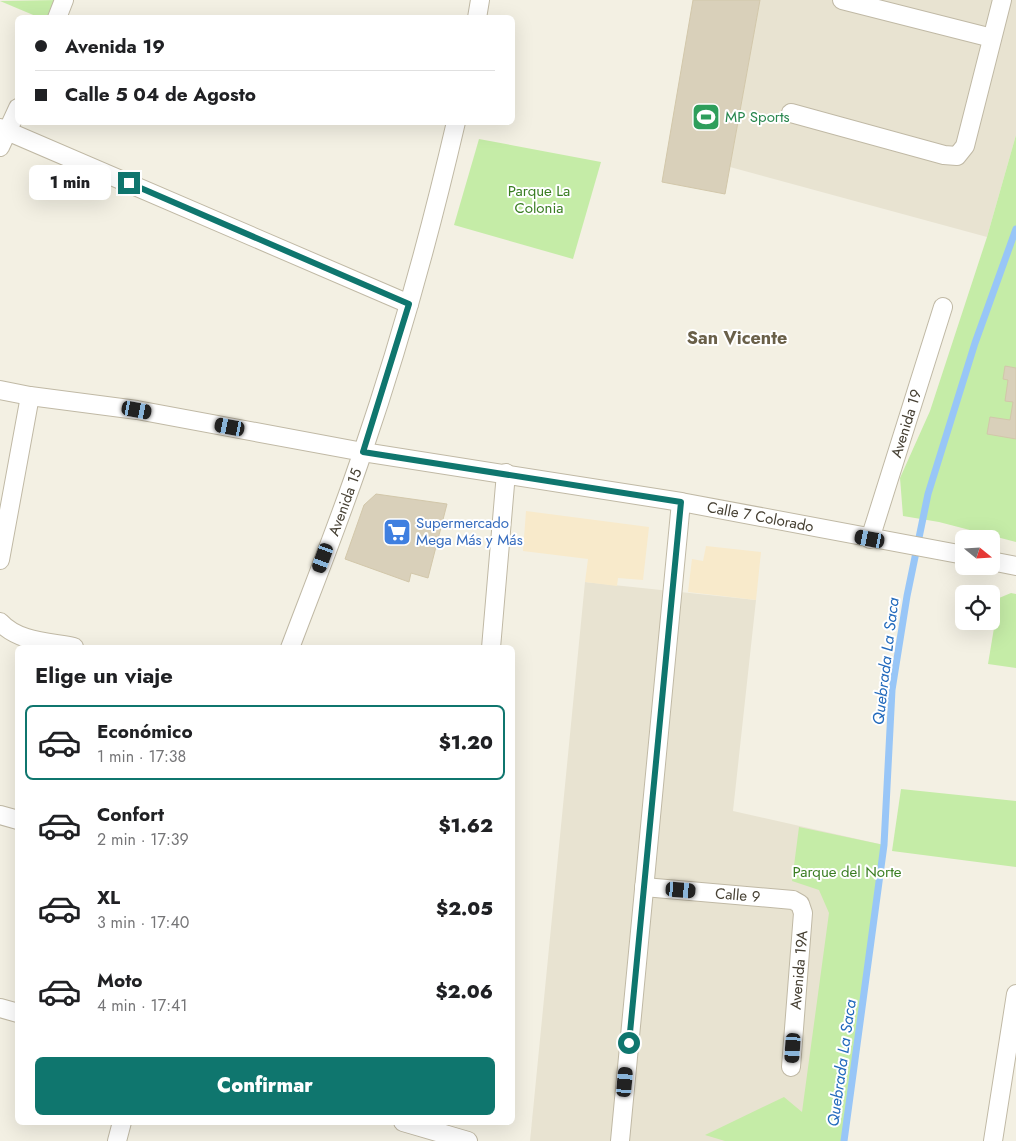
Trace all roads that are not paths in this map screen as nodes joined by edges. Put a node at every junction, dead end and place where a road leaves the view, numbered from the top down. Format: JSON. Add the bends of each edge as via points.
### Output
{"nodes":[{"id":1,"x":64,"y":0,"type":"edge"},
{"id":2,"x":480,"y":0,"type":"edge"},
{"id":3,"x":842,"y":0,"type":"edge"},
{"id":4,"x":1002,"y":0,"type":"edge"},
{"id":5,"x":58,"y":15,"type":"edge"},
{"id":6,"x":478,"y":15,"type":"edge"},
{"id":7,"x":992,"y":38,"type":"junction"},
{"id":8,"x":15,"y":113,"type":"edge"},
{"id":9,"x":791,"y":114,"type":"dead end"},
{"id":10,"x":455,"y":125,"type":"edge"},
{"id":11,"x":2,"y":135,"type":"edge"},
{"id":12,"x":409,"y":304,"type":"junction"},
{"id":13,"x":943,"y":307,"type":"dead end"},
{"id":14,"x":0,"y":390,"type":"edge"},
{"id":15,"x":30,"y":396,"type":"junction"},
{"id":16,"x":363,"y":452,"type":"junction"},
{"id":17,"x":506,"y":474,"type":"junction"},
{"id":18,"x":681,"y":502,"type":"junction"},
{"id":19,"x":870,"y":539,"type":"junction"},
{"id":20,"x":955,"y":553,"type":"edge"},
{"id":21,"x":0,"y":560,"type":"edge"},
{"id":22,"x":1000,"y":563,"type":"edge"},
{"id":23,"x":1016,"y":566,"type":"edge"},
{"id":24,"x":0,"y":622,"type":"edge"},
{"id":25,"x":63,"y":645,"type":"edge"},
{"id":26,"x":291,"y":645,"type":"edge"},
{"id":27,"x":491,"y":645,"type":"edge"},
{"id":28,"x":0,"y":815,"type":"edge"},
{"id":29,"x":15,"y":819,"type":"edge"},
{"id":30,"x":644,"y":887,"type":"junction"},
{"id":31,"x":800,"y":904,"type":"joint"},
{"id":32,"x":1016,"y":994,"type":"edge"},
{"id":33,"x":0,"y":1008,"type":"edge"},
{"id":34,"x":15,"y":1012,"type":"edge"},
{"id":35,"x":791,"y":1067,"type":"dead end"},
{"id":36,"x":121,"y":1125,"type":"edge"},
{"id":37,"x":416,"y":1125,"type":"edge"},
{"id":38,"x":449,"y":1133,"type":"edge"},
{"id":39,"x":117,"y":1141,"type":"edge"},
{"id":40,"x":468,"y":1141,"type":"edge"},
{"id":41,"x":620,"y":1141,"type":"edge"},
{"id":42,"x":993,"y":1141,"type":"edge"}],
"edges":[{"from":1,"to":5,"type":"street"},
{"from":2,"to":6,"type":"street"},
{"from":3,"to":7,"type":"street"},
{"from":4,"to":7,"type":"street"},
{"from":7,"to":9,"type":"street","via":[[965,146],[957,156]]},
{"from":8,"to":11,"type":"street"},
{"from":10,"to":12,"type":"street","name":"Avenida 15","via":[[436,211]]},
{"from":11,"to":12,"type":"street"},
{"from":12,"to":16,"type":"street","name":"Avenida 15"},
{"from":13,"to":19,"type":"street","name":"Avenida 19"},
{"from":14,"to":15,"type":"street","name":"Calle 7 Colorado"},
{"from":15,"to":16,"type":"street","name":"Calle 7 Colorado","via":[[137,410]]},
{"from":15,"to":21,"type":"street"},
{"from":16,"to":17,"type":"street","name":"Calle 7 Colorado"},
{"from":16,"to":26,"type":"street","name":"Avenida 15"},
{"from":17,"to":18,"type":"street","name":"Calle 7 Colorado"},
{"from":17,"to":27,"type":"street"},
{"from":18,"to":19,"type":"street","name":"Calle 7 Colorado"},
{"from":18,"to":30,"type":"street"},
{"from":19,"to":20,"type":"street","name":"Calle 7 Colorado"},
{"from":22,"to":23,"type":"street"},
{"from":24,"to":25,"type":"street","via":[[21,637]]},
{"from":28,"to":29,"type":"street"},
{"from":30,"to":31,"type":"street","name":"Calle 9","via":[[793,900]]},
{"from":30,"to":41,"type":"street"},
{"from":31,"to":35,"type":"street","name":"Avenida 19A","via":[[803,913]]},
{"from":32,"to":42,"type":"street"},
{"from":33,"to":34,"type":"street"},
{"from":36,"to":39,"type":"street"},
{"from":37,"to":38,"type":"street"},
{"from":38,"to":40,"type":"street"}]}
